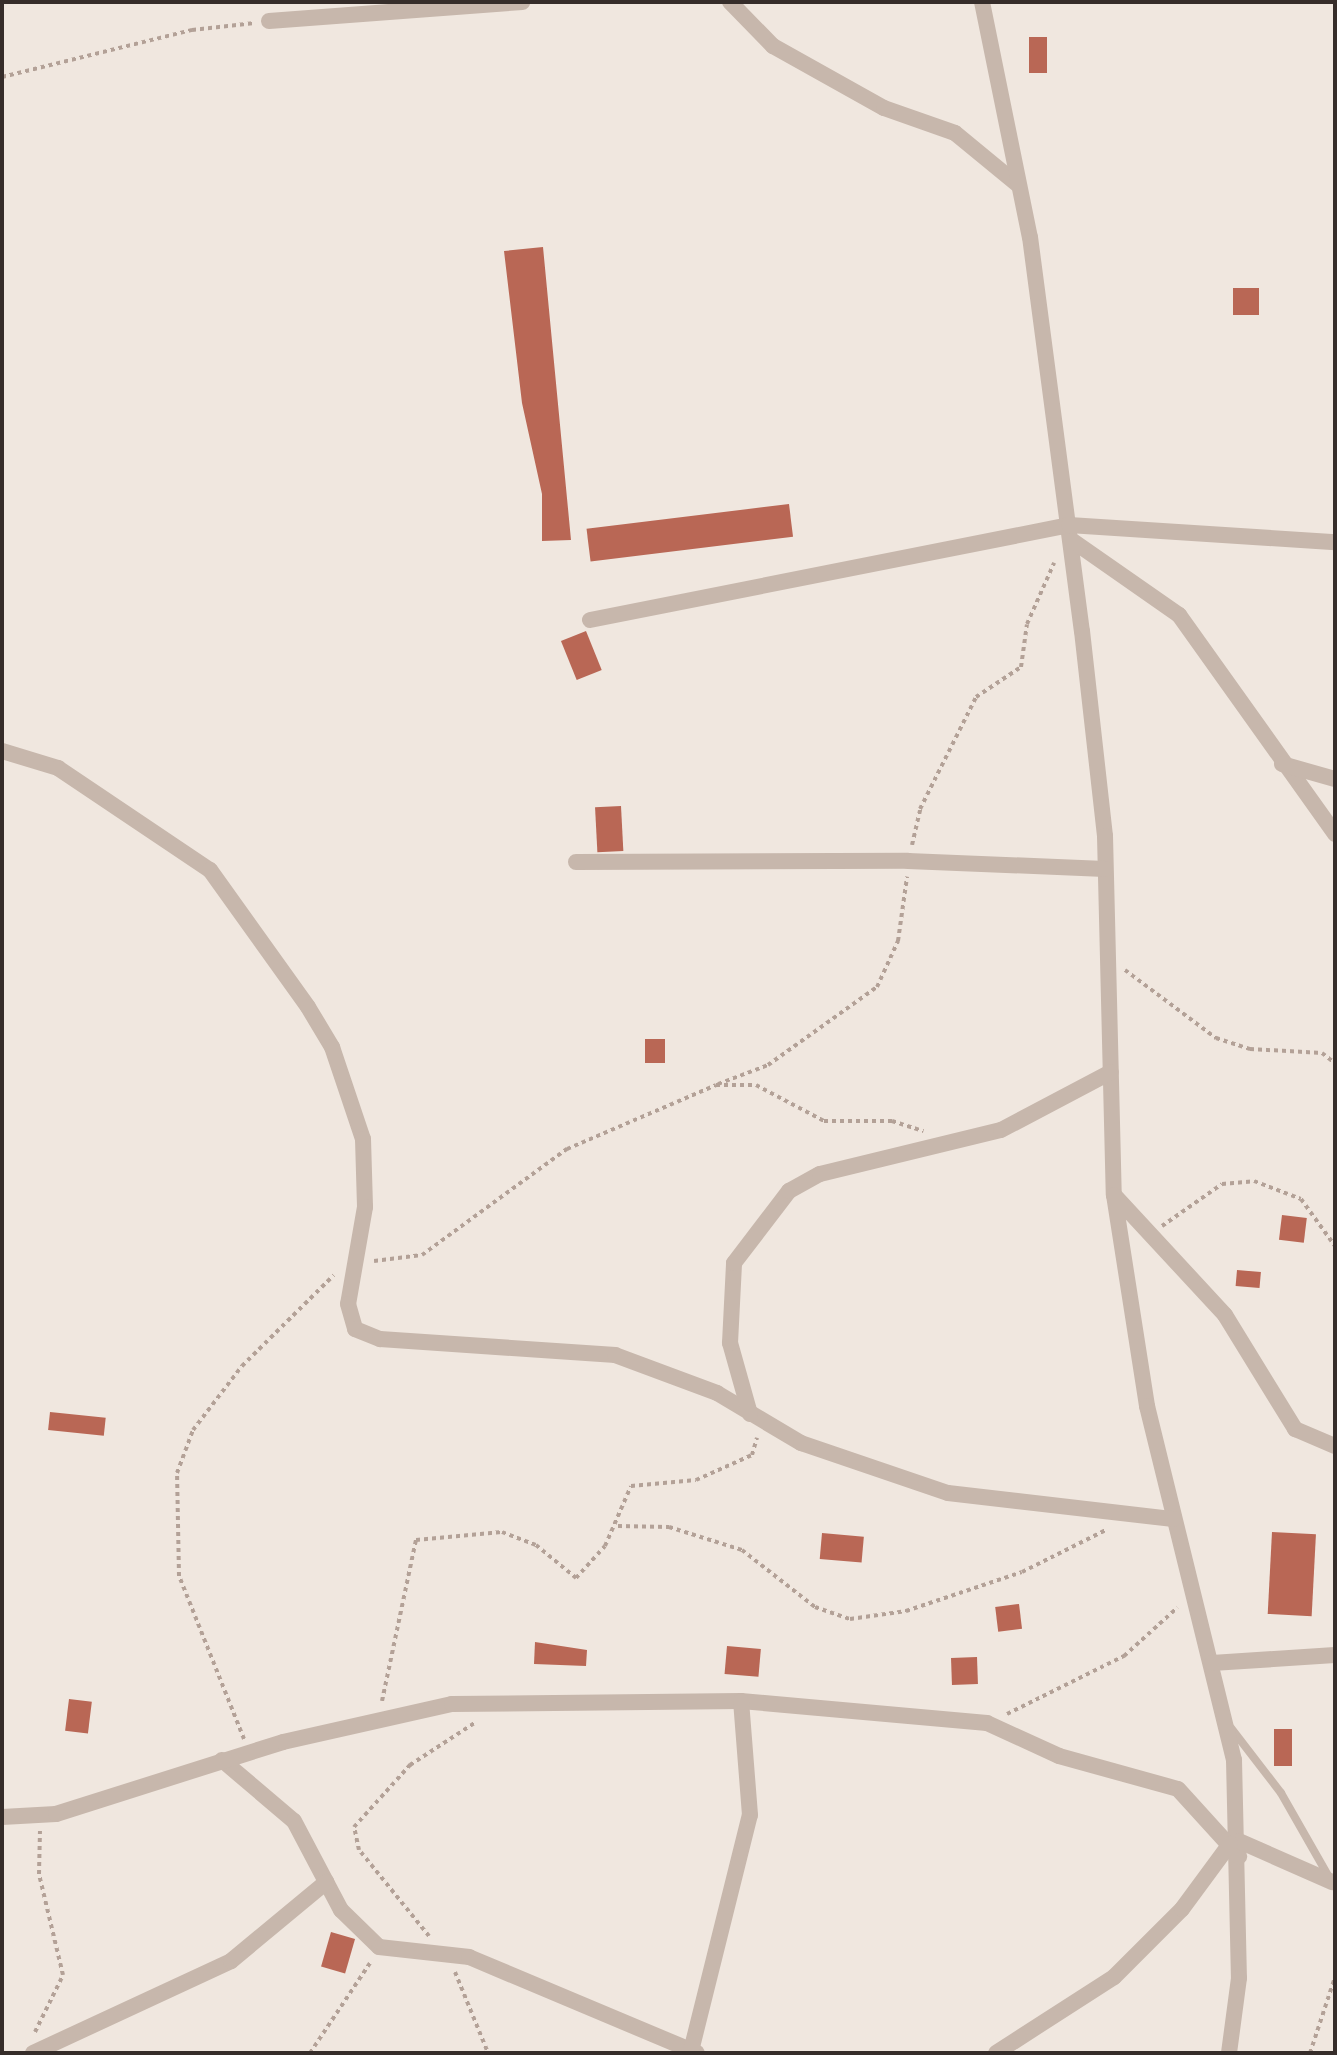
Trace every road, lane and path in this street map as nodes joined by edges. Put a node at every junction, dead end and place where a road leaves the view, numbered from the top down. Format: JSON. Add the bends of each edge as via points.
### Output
{"nodes":[{"id":1,"x":522,"y":2,"type":"edge"},
{"id":2,"x":730,"y":2,"type":"edge"},
{"id":3,"x":982,"y":2,"type":"edge"},
{"id":4,"x":269,"y":21,"type":"joint"},
{"id":5,"x":2,"y":77,"type":"edge"},
{"id":6,"x":1017,"y":184,"type":"junction"},
{"id":7,"x":1069,"y":532,"type":"junction"},
{"id":8,"x":1335,"y":542,"type":"edge"},
{"id":9,"x":1055,"y":557,"type":"dead end"},
{"id":10,"x":590,"y":620,"type":"dead end"},
{"id":11,"x":2,"y":751,"type":"edge"},
{"id":12,"x":1282,"y":764,"type":"junction"},
{"id":13,"x":1335,"y":779,"type":"edge"},
{"id":14,"x":1335,"y":834,"type":"edge"},
{"id":15,"x":908,"y":861,"type":"junction"},
{"id":16,"x":576,"y":862,"type":"dead end"},
{"id":17,"x":1105,"y":869,"type":"junction"},
{"id":18,"x":1108,"y":956,"type":"junction"},
{"id":19,"x":1335,"y":1063,"type":"edge"},
{"id":20,"x":1111,"y":1072,"type":"junction"},
{"id":21,"x":716,"y":1085,"type":"junction"},
{"id":22,"x":946,"y":1148,"type":"junction"},
{"id":23,"x":1114,"y":1195,"type":"junction"},
{"id":24,"x":1154,"y":1232,"type":"junction"},
{"id":25,"x":1335,"y":1246,"type":"edge"},
{"id":26,"x":358,"y":1259,"type":"junction"},
{"id":27,"x":754,"y":1417,"type":"junction"},
{"id":28,"x":1335,"y":1446,"type":"edge"},
{"id":29,"x":1134,"y":1518,"type":"junction"},
{"id":30,"x":1174,"y":1519,"type":"junction"},
{"id":31,"x":617,"y":1526,"type":"junction"},
{"id":32,"x":1190,"y":1593,"type":"junction"},
{"id":33,"x":1335,"y":1655,"type":"edge"},
{"id":34,"x":1212,"y":1663,"type":"junction"},
{"id":35,"x":509,"y":1701,"type":"junction"},
{"id":36,"x":741,"y":1701,"type":"junction"},
{"id":37,"x":375,"y":1720,"type":"junction"},
{"id":38,"x":987,"y":1723,"type":"junction"},
{"id":39,"x":1230,"y":1728,"type":"junction"},
{"id":40,"x":249,"y":1752,"type":"junction"},
{"id":41,"x":222,"y":1760,"type":"junction"},
{"id":42,"x":45,"y":1815,"type":"junction"},
{"id":43,"x":2,"y":1817,"type":"edge"},
{"id":44,"x":1236,"y":1848,"type":"junction"},
{"id":45,"x":326,"y":1882,"type":"junction"},
{"id":46,"x":1334,"y":1886,"type":"edge"},
{"id":47,"x":379,"y":1947,"type":"junction"},
{"id":48,"x":442,"y":1953,"type":"junction"},
{"id":49,"x":1335,"y":1977,"type":"edge"},
{"id":50,"x":32,"y":2047,"type":"edge"},
{"id":51,"x":694,"y":2052,"type":"edge"},
{"id":52,"x":310,"y":2053,"type":"edge"},
{"id":53,"x":488,"y":2053,"type":"edge"},
{"id":54,"x":996,"y":2053,"type":"edge"},
{"id":55,"x":1229,"y":2053,"type":"edge"},
{"id":56,"x":1310,"y":2053,"type":"edge"}],
"edges":[{"from":1,"to":4,"type":"street"},
{"from":2,"to":6,"type":"street","via":[[773,46],[884,108],[955,133]]},
{"from":3,"to":6,"type":"street"},
{"from":4,"to":5,"type":"path","via":[[192,30]]},
{"from":6,"to":7,"type":"street"},
{"from":7,"to":8,"type":"street"},
{"from":7,"to":10,"type":"street"},
{"from":7,"to":12,"type":"street","via":[[1179,615]]},
{"from":7,"to":17,"type":"street"},
{"from":9,"to":15,"type":"path","via":[[1027,624],[1021,667],[976,697],[920,809]]},
{"from":11,"to":26,"type":"street","via":[[45,760],[178,845],[210,870],[278,957],[332,1047],[354,1099],[366,1163]]},
{"from":12,"to":13,"type":"street"},
{"from":12,"to":14,"type":"street"},
{"from":15,"to":16,"type":"street"},
{"from":15,"to":17,"type":"street"},
{"from":15,"to":21,"type":"path","via":[[898,941],[877,987],[768,1065]]},
{"from":17,"to":18,"type":"street"},
{"from":18,"to":19,"type":"path","via":[[1216,1038],[1250,1049],[1322,1053]]},
{"from":18,"to":20,"type":"street"},
{"from":20,"to":22,"type":"street","via":[[1001,1130]]},
{"from":20,"to":23,"type":"street"},
{"from":21,"to":22,"type":"path","via":[[756,1085],[824,1121],[914,1124]]},
{"from":21,"to":26,"type":"path","via":[[567,1149],[422,1255],[395,1263]]},
{"from":22,"to":27,"type":"street","via":[[820,1174],[789,1191],[764,1220],[734,1263],[731,1302],[730,1343]]},
{"from":23,"to":24,"type":"street"},
{"from":23,"to":30,"type":"street","via":[[1147,1406]]},
{"from":24,"to":25,"type":"path","via":[[1207,1191],[1254,1181],[1301,1199]]},
{"from":24,"to":28,"type":"street","via":[[1225,1315],[1295,1429]]},
{"from":26,"to":27,"type":"street","via":[[348,1317],[380,1339],[615,1355],[678,1375]]},
{"from":26,"to":40,"type":"path","via":[[242,1366],[193,1430],[179,1463],[179,1576]]},
{"from":27,"to":29,"type":"street","via":[[801,1443],[948,1493]]},
{"from":27,"to":31,"type":"path","via":[[752,1455],[696,1480],[639,1481]]},
{"from":29,"to":30,"type":"street"},
{"from":29,"to":31,"type":"path","via":[[1022,1572],[906,1611],[850,1619],[815,1607],[742,1550],[669,1527]]},
{"from":30,"to":32,"type":"street"},
{"from":31,"to":37,"type":"path","via":[[576,1578],[536,1545],[502,1532],[416,1540]]},
{"from":32,"to":34,"type":"street"},
{"from":32,"to":38,"type":"path","via":[[1131,1652]]},
{"from":33,"to":34,"type":"street"},
{"from":34,"to":39,"type":"street"},
{"from":35,"to":36,"type":"street"},
{"from":35,"to":37,"type":"street"},
{"from":35,"to":48,"type":"path","via":[[410,1765],[354,1827],[359,1850]]},
{"from":36,"to":38,"type":"street"},
{"from":36,"to":51,"type":"street","via":[[750,1815]]},
{"from":37,"to":40,"type":"street"},
{"from":38,"to":44,"type":"street","via":[[1059,1756],[1178,1789]]},
{"from":39,"to":44,"type":"street"},
{"from":39,"to":46,"type":"lane","via":[[1281,1793]]},
{"from":40,"to":41,"type":"street"},
{"from":41,"to":42,"type":"street"},
{"from":41,"to":45,"type":"street","via":[[294,1821]]},
{"from":42,"to":43,"type":"street"},
{"from":42,"to":50,"type":"path","via":[[39,1874],[63,1975]]},
{"from":44,"to":46,"type":"street"},
{"from":44,"to":54,"type":"street","via":[[1114,1977]]},
{"from":44,"to":55,"type":"street","via":[[1239,1978]]},
{"from":45,"to":47,"type":"street","via":[[356,1932]]},
{"from":45,"to":50,"type":"street","via":[[231,1961]]},
{"from":47,"to":48,"type":"street","via":[[418,1957]]},
{"from":47,"to":52,"type":"path"},
{"from":48,"to":51,"type":"street","via":[[469,1957]]},
{"from":48,"to":53,"type":"path"},
{"from":49,"to":56,"type":"path"}]}
